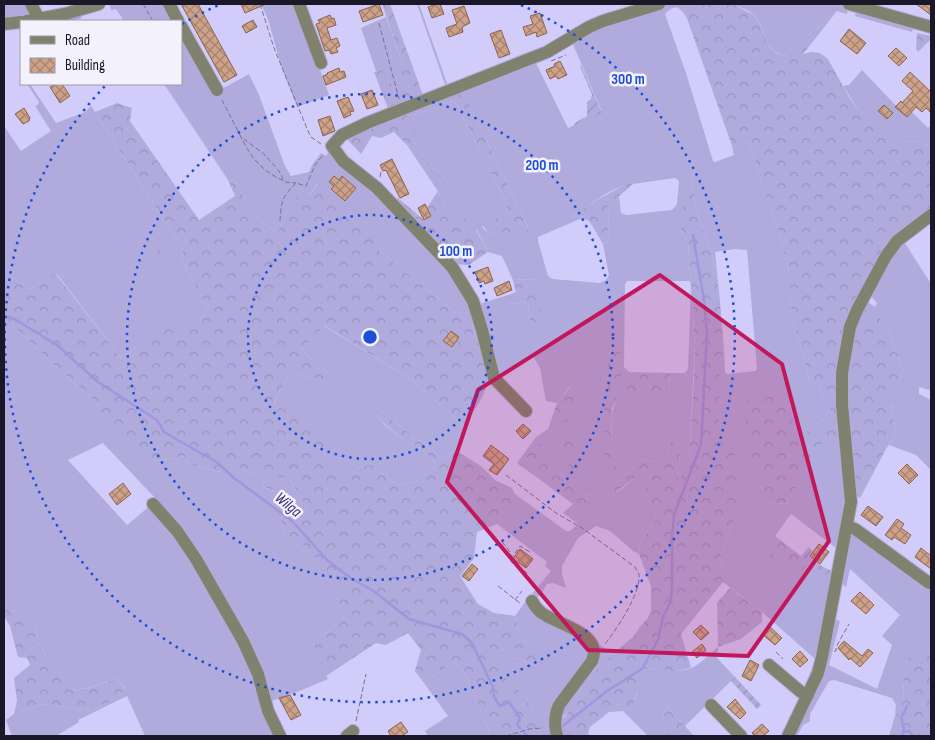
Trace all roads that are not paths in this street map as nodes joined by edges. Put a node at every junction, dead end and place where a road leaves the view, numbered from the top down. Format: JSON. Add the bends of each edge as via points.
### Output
{"nodes":[{"id":1,"x":31,"y":4,"type":"edge"},
{"id":2,"x":99,"y":4,"type":"edge"},
{"id":3,"x":169,"y":4,"type":"edge"},
{"id":4,"x":299,"y":4,"type":"edge"},
{"id":5,"x":659,"y":4,"type":"edge"},
{"id":6,"x":849,"y":4,"type":"edge"},
{"id":7,"x":85,"y":6,"type":"edge"},
{"id":8,"x":33,"y":20,"type":"edge"},
{"id":9,"x":177,"y":20,"type":"edge"},
{"id":10,"x":20,"y":22,"type":"edge"},
{"id":11,"x":4,"y":24,"type":"edge"},
{"id":12,"x":931,"y":27,"type":"edge"},
{"id":13,"x":182,"y":28,"type":"edge"},
{"id":14,"x":321,"y":64,"type":"dead end"},
{"id":15,"x":217,"y":90,"type":"road end"},
{"id":16,"x":931,"y":215,"type":"edge"},
{"id":17,"x":526,"y":410,"type":"dead end"},
{"id":18,"x":154,"y":504,"type":"dead end"},
{"id":19,"x":847,"y":526,"type":"junction"},
{"id":20,"x":929,"y":583,"type":"dead end"},
{"id":21,"x":526,"y":602,"type":"road end"},
{"id":22,"x":769,"y":665,"type":"dead end"},
{"id":23,"x":808,"y":695,"type":"junction"},
{"id":24,"x":711,"y":705,"type":"dead end"},
{"id":25,"x":556,"y":732,"type":"edge"},
{"id":26,"x":280,"y":736,"type":"edge"},
{"id":27,"x":741,"y":736,"type":"edge"},
{"id":28,"x":788,"y":736,"type":"edge"}],
"edges":[{"from":1,"to":8,"type":"street"},
{"from":2,"to":7,"type":"street"},
{"from":3,"to":9,"type":"street"},
{"from":4,"to":14,"type":"street"},
{"from":5,"to":17,"type":"street","via":[[603,21],[549,51],[352,130],[332,146],[343,161],[377,188],[452,267],[478,314],[494,378]]},
{"from":6,"to":12,"type":"street"},
{"from":7,"to":8,"type":"street"},
{"from":10,"to":11,"type":"street"},
{"from":13,"to":15,"type":"street"},
{"from":16,"to":19,"type":"street","via":[[897,241],[886,256],[850,327],[842,373],[851,502]]},
{"from":18,"to":26,"type":"street","via":[[196,558],[243,641]]},
{"from":19,"to":20,"type":"street"},
{"from":19,"to":23,"type":"street","via":[[822,657]]},
{"from":21,"to":25,"type":"street","via":[[543,615],[586,637],[594,648],[592,661],[560,705],[554,720]]},
{"from":22,"to":23,"type":"street"},
{"from":23,"to":28,"type":"street"},
{"from":24,"to":27,"type":"street"}]}
